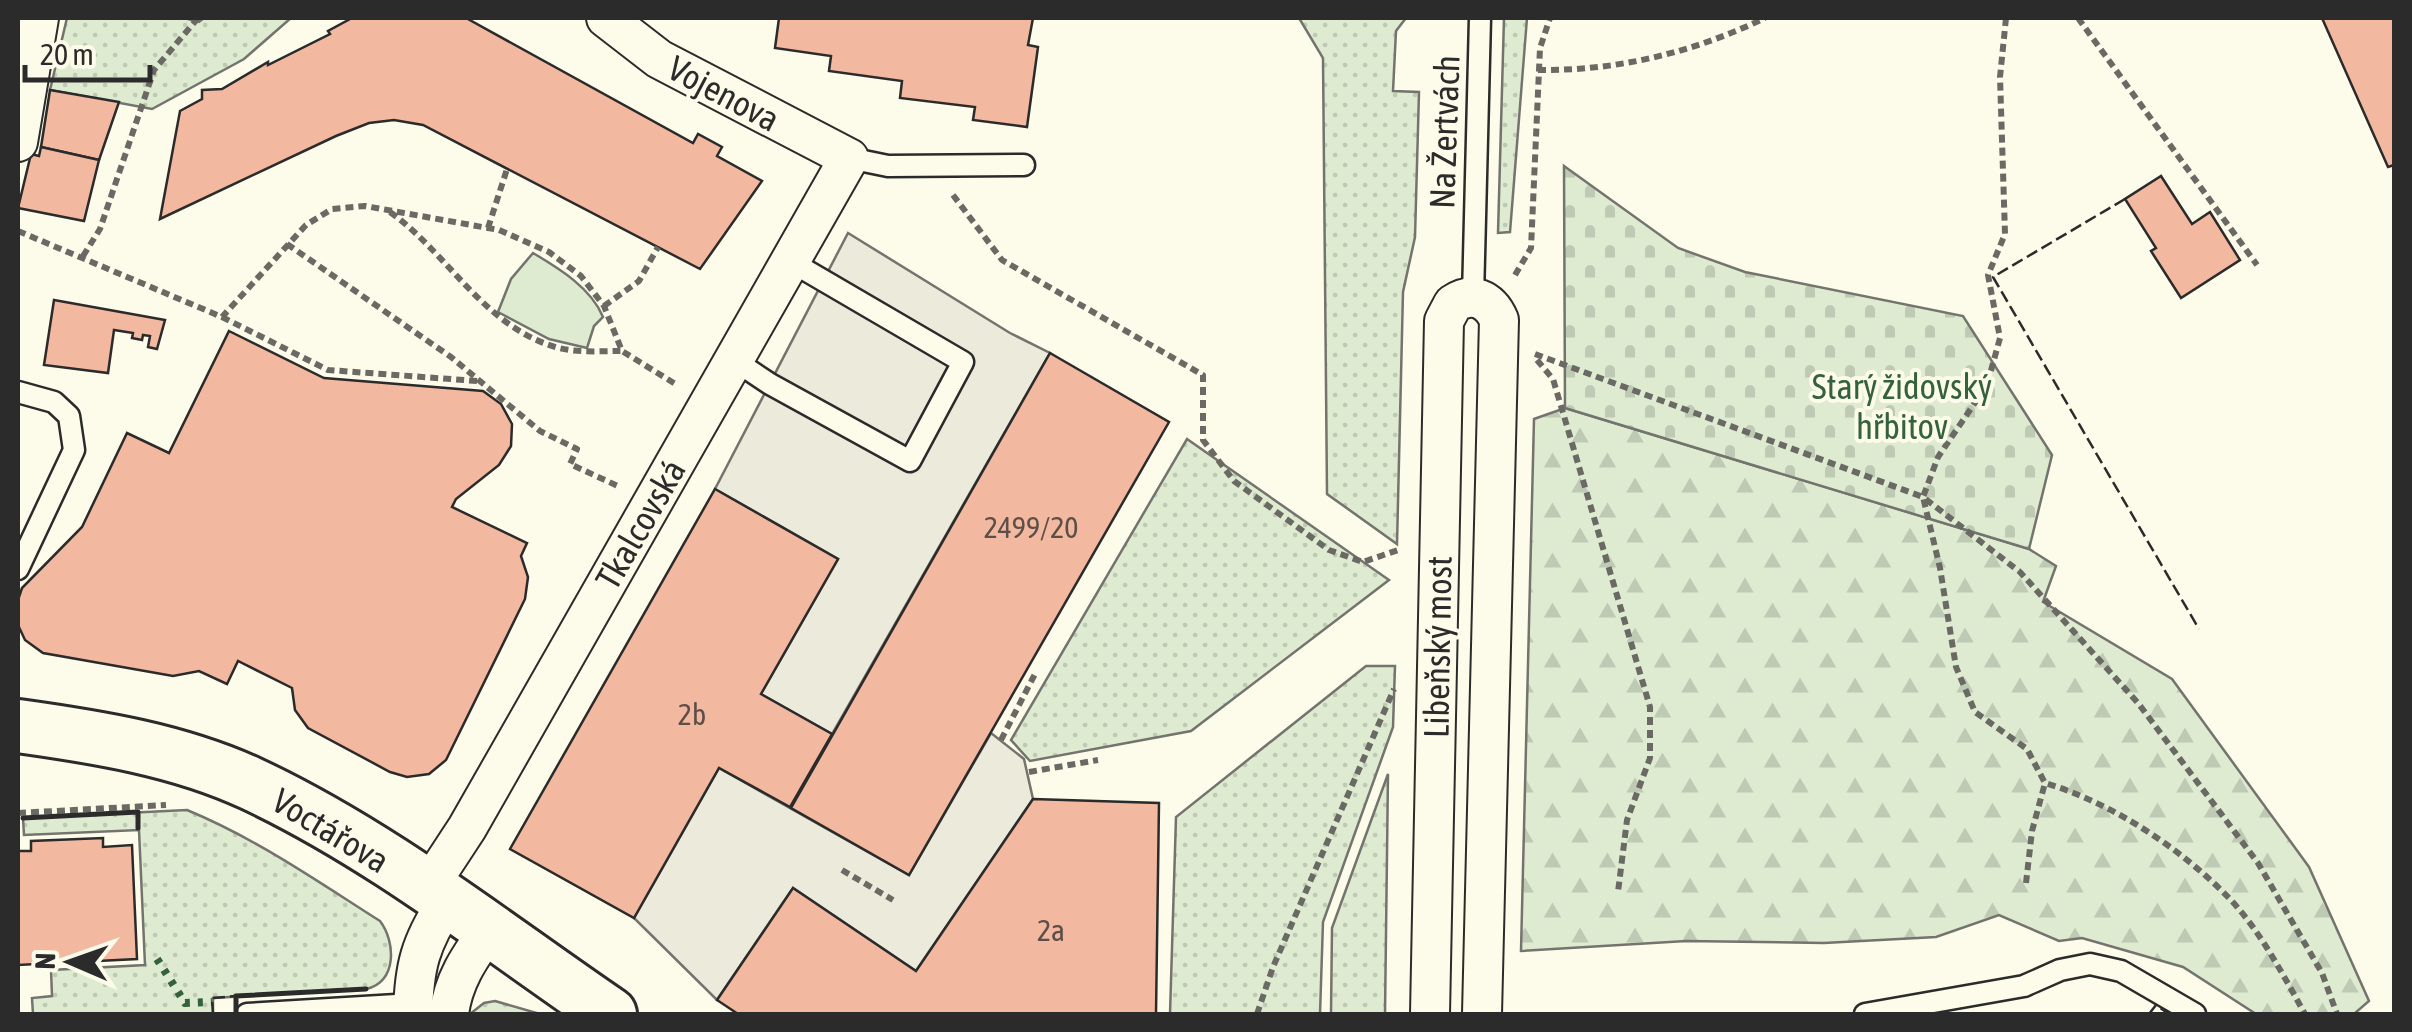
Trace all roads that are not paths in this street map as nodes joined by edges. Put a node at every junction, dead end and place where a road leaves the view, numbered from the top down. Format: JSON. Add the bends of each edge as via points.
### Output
{"nodes":[{"id":1,"x":39,"y":18,"type":"edge"},
{"id":2,"x":606,"y":18,"type":"edge"},
{"id":3,"x":1480,"y":18,"type":"edge"},
{"id":4,"x":18,"y":142,"type":"edge"},
{"id":5,"x":848,"y":158,"type":"junction"},
{"id":6,"x":1024,"y":165,"type":"dead end"},
{"id":7,"x":790,"y":261,"type":"junction"},
{"id":8,"x":1473,"y":297,"type":"junction"},
{"id":9,"x":734,"y":360,"type":"junction"},
{"id":10,"x":18,"y":392,"type":"edge"},
{"id":11,"x":18,"y":569,"type":"edge"},
{"id":12,"x":18,"y":726,"type":"edge"},
{"id":13,"x":454,"y":907,"type":"junction"},
{"id":14,"x":413,"y":1009,"type":"edge"},
{"id":15,"x":247,"y":1014,"type":"edge"},
{"id":16,"x":449,"y":1014,"type":"edge"},
{"id":17,"x":610,"y":1014,"type":"edge"},
{"id":18,"x":1430,"y":1014,"type":"edge"},
{"id":19,"x":1482,"y":1014,"type":"edge"},
{"id":20,"x":1865,"y":1014,"type":"edge"},
{"id":21,"x":2195,"y":1014,"type":"edge"}],
"edges":[{"from":1,"to":4,"type":"street"},
{"from":2,"to":5,"type":"street","name":"Vojenova","via":[[659,59]]},
{"from":3,"to":8,"type":"lane","name":"Na Žertvách"},
{"from":5,"to":6,"type":"lane","via":[[888,166]]},
{"from":5,"to":7,"type":"street","name":"Tkalcovská"},
{"from":7,"to":9,"type":"street","name":"Tkalcovská"},
{"from":7,"to":9,"type":"lane","via":[[963,362],[910,461]]},
{"from":8,"to":18,"type":"street","name":"Libeňský most","via":[[1453,304],[1444,322]]},
{"from":8,"to":19,"type":"street","name":"Libeňský most","via":[[1483,299],[1499,320]]},
{"from":9,"to":13,"type":"street","name":"Tkalcovská","via":[[468,828]]},
{"from":10,"to":11,"type":"lane","via":[[54,402],[69,416],[74,450]]},
{"from":12,"to":13,"type":"main road","name":"Voctářova","via":[[138,747],[250,783]]},
{"from":13,"to":14,"type":"street","via":[[426,933]]},
{"from":13,"to":16,"type":"street","via":[[460,971]]},
{"from":13,"to":17,"type":"main road","name":"Voctářova"},
{"from":14,"to":15,"type":"lane"},
{"from":20,"to":21,"type":"lane","via":[[2024,986],[2090,964],[2121,971]]}]}
